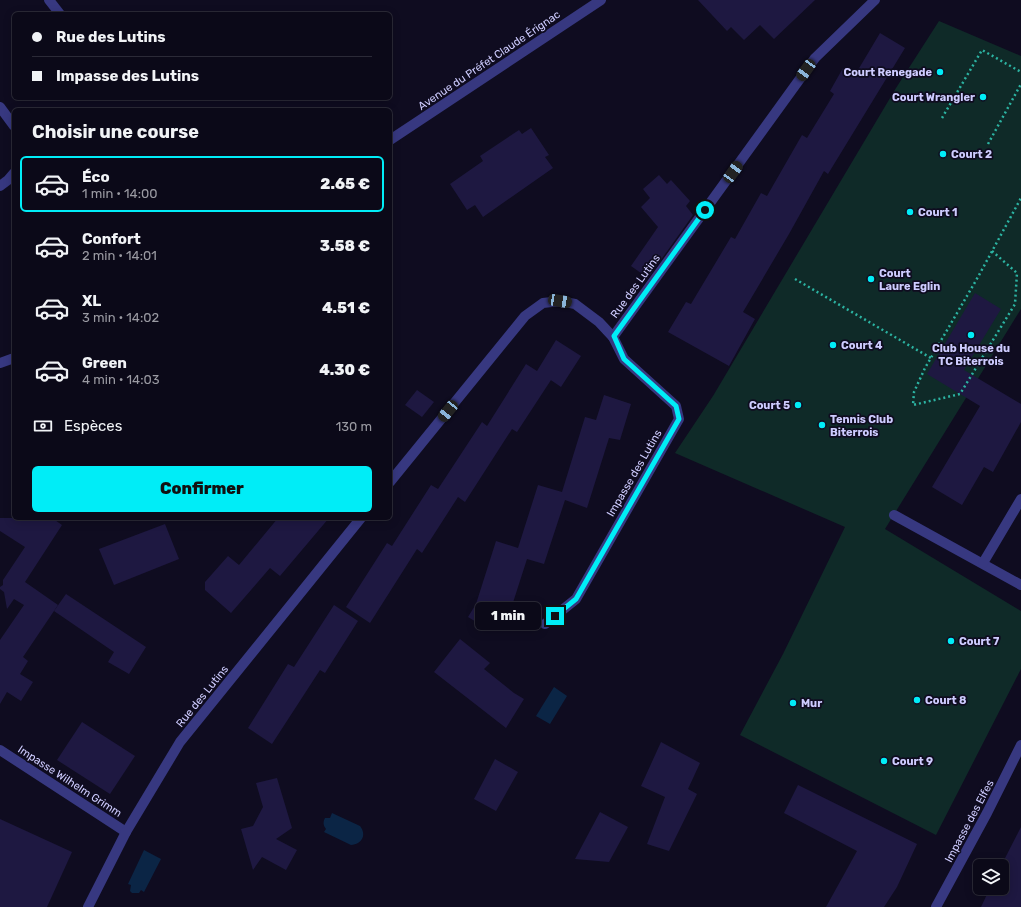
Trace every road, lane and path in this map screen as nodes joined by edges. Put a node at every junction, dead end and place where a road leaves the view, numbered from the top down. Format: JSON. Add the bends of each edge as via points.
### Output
{"nodes":[{"id":1,"x":49,"y":0,"type":"edge"},
{"id":2,"x":601,"y":0,"type":"edge"},
{"id":3,"x":875,"y":0,"type":"edge"},
{"id":4,"x":58,"y":12,"type":"edge"},
{"id":5,"x":1021,"y":72,"type":"edge"},
{"id":6,"x":1021,"y":84,"type":"edge"},
{"id":7,"x":0,"y":107,"type":"edge"},
{"id":8,"x":942,"y":118,"type":"dead end"},
{"id":9,"x":12,"y":123,"type":"edge"},
{"id":10,"x":392,"y":139,"type":"edge"},
{"id":11,"x":988,"y":144,"type":"dead end"},
{"id":12,"x":12,"y":175,"type":"edge"},
{"id":13,"x":0,"y":186,"type":"edge"},
{"id":14,"x":1021,"y":198,"type":"edge"},
{"id":15,"x":992,"y":251,"type":"junction"},
{"id":16,"x":795,"y":279,"type":"dead end"},
{"id":17,"x":614,"y":336,"type":"junction"},
{"id":18,"x":931,"y":358,"type":"junction"},
{"id":19,"x":12,"y":359,"type":"edge"},
{"id":20,"x":0,"y":363,"type":"edge"},
{"id":21,"x":392,"y":480,"type":"edge"},
{"id":22,"x":1021,"y":499,"type":"edge"},
{"id":23,"x":894,"y":515,"type":"dead end"},
{"id":24,"x":359,"y":520,"type":"edge"},
{"id":25,"x":983,"y":563,"type":"junction"},
{"id":26,"x":1021,"y":585,"type":"edge"},
{"id":27,"x":545,"y":624,"type":"dead end"},
{"id":28,"x":1021,"y":745,"type":"edge"},
{"id":29,"x":0,"y":750,"type":"edge"},
{"id":30,"x":126,"y":832,"type":"junction"},
{"id":31,"x":88,"y":907,"type":"edge"},
{"id":32,"x":936,"y":907,"type":"edge"}],
"edges":[{"from":1,"to":4,"type":"street"},
{"from":2,"to":10,"type":"street","name":"Avenue du Préfet Claude Érignac"},
{"from":3,"to":17,"type":"street","name":"Rue des Lutins","via":[[815,58]]},
{"from":5,"to":8,"type":"path","via":[[982,50]]},
{"from":6,"to":11,"type":"path"},
{"from":7,"to":9,"type":"street"},
{"from":12,"to":13,"type":"street"},
{"from":14,"to":15,"type":"path"},
{"from":15,"to":18,"type":"path"},
{"from":15,"to":18,"type":"path","via":[[1017,273],[1015,304],[960,394],[913,404],[917,384]]},
{"from":16,"to":18,"type":"path"},
{"from":17,"to":21,"type":"street","name":"Rue des Lutins","via":[[575,304],[560,301],[543,303],[524,316]]},
{"from":17,"to":27,"type":"street","name":"Impasse des Lutins","via":[[624,359],[676,406],[679,419],[576,599]]},
{"from":19,"to":20,"type":"street"},
{"from":22,"to":25,"type":"street"},
{"from":23,"to":25,"type":"street"},
{"from":24,"to":30,"type":"street","name":"Rue des Lutins","via":[[180,742]]},
{"from":25,"to":26,"type":"street"},
{"from":28,"to":32,"type":"street","name":"Impasse des Elfes","via":[[988,813]]},
{"from":29,"to":30,"type":"street","name":"Impasse Wilhelm Grimm"},
{"from":30,"to":31,"type":"street","name":"Rue des Lutins"}]}
